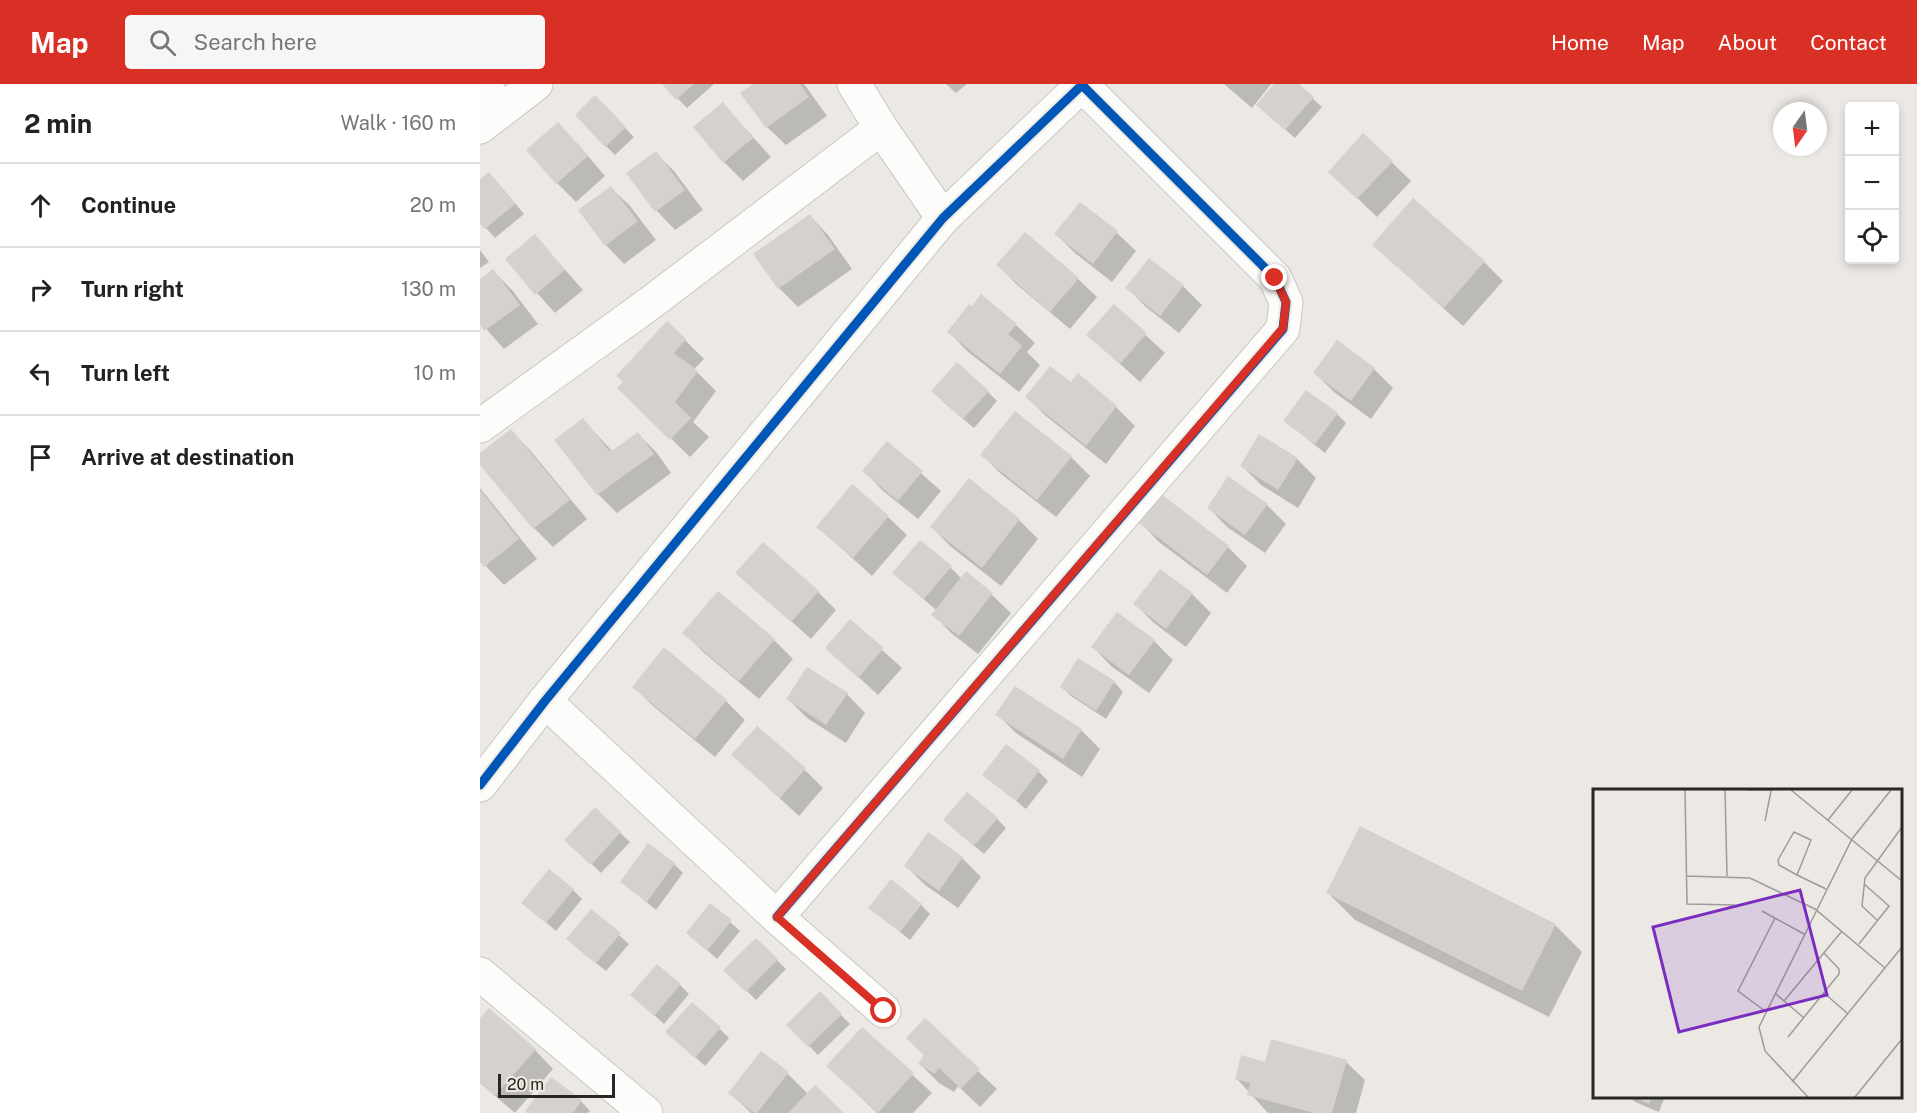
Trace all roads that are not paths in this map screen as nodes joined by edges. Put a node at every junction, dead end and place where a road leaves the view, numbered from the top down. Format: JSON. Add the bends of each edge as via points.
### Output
{"nodes":[{"id":1,"x":536,"y":84,"type":"edge"},
{"id":2,"x":854,"y":84,"type":"edge"},
{"id":3,"x":1083,"y":85,"type":"edge"},
{"id":4,"x":488,"y":107,"type":"edge"},
{"id":5,"x":881,"y":128,"type":"junction"},
{"id":6,"x":943,"y":218,"type":"junction"},
{"id":7,"x":480,"y":426,"type":"edge"},
{"id":8,"x":545,"y":701,"type":"junction"},
{"id":9,"x":480,"y":785,"type":"edge"},
{"id":10,"x":777,"y":917,"type":"junction"},
{"id":11,"x":480,"y":974,"type":"edge"},
{"id":12,"x":884,"y":1011,"type":"dead end"},
{"id":13,"x":646,"y":1113,"type":"edge"}],
"edges":[{"from":1,"to":4,"type":"street"},
{"from":2,"to":5,"type":"street"},
{"from":3,"to":6,"type":"street"},
{"from":3,"to":10,"type":"street","via":[[1275,278],[1286,302],[1283,328]]},
{"from":5,"to":6,"type":"street"},
{"from":5,"to":7,"type":"street"},
{"from":6,"to":8,"type":"street"},
{"from":8,"to":9,"type":"street"},
{"from":8,"to":10,"type":"street"},
{"from":10,"to":12,"type":"street"},
{"from":11,"to":13,"type":"street"}]}
